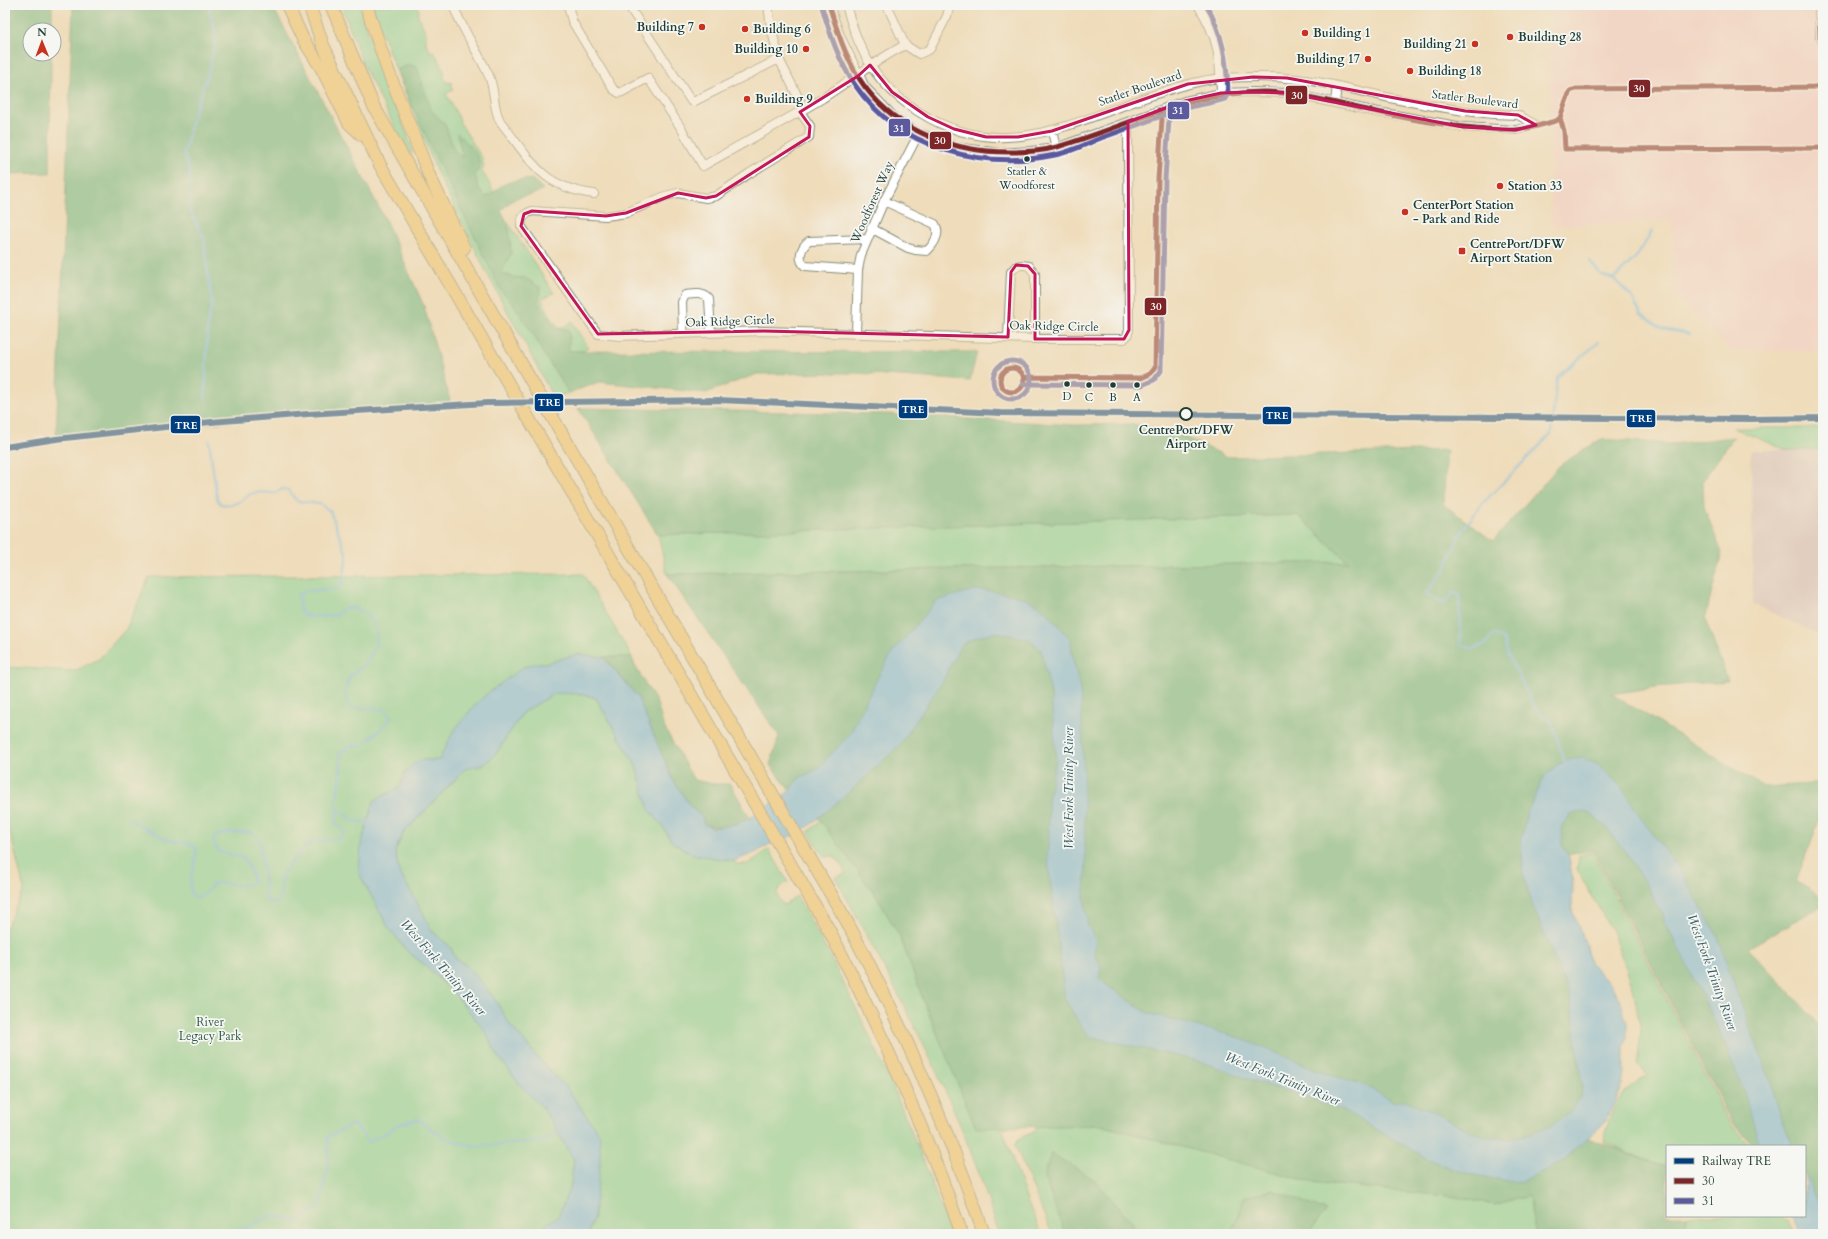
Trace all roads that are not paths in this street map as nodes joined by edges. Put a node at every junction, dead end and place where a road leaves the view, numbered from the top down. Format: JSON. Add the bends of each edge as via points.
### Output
{"nodes":[{"id":1,"x":287,"y":5,"type":"edge"},
{"id":2,"x":308,"y":5,"type":"edge"},
{"id":3,"x":330,"y":5,"type":"edge"},
{"id":4,"x":366,"y":5,"type":"edge"},
{"id":5,"x":453,"y":5,"type":"edge"},
{"id":6,"x":568,"y":5,"type":"edge"},
{"id":7,"x":628,"y":5,"type":"edge"},
{"id":8,"x":768,"y":5,"type":"edge"},
{"id":9,"x":829,"y":5,"type":"edge"},
{"id":10,"x":846,"y":5,"type":"edge"},
{"id":11,"x":887,"y":5,"type":"edge"},
{"id":12,"x":950,"y":5,"type":"edge"},
{"id":13,"x":1198,"y":5,"type":"edge"},
{"id":14,"x":1820,"y":5,"type":"edge"},
{"id":15,"x":1823,"y":42,"type":"edge"},
{"id":16,"x":905,"y":45,"type":"junction"},
{"id":17,"x":779,"y":59,"type":"junction"},
{"id":18,"x":870,"y":65,"type":"junction"},
{"id":19,"x":858,"y":76,"type":"junction"},
{"id":20,"x":1221,"y":78,"type":"junction"},
{"id":21,"x":1337,"y":86,"type":"junction"},
{"id":22,"x":1221,"y":93,"type":"junction"},
{"id":23,"x":1335,"y":102,"type":"junction"},
{"id":24,"x":802,"y":110,"type":"junction"},
{"id":25,"x":1128,"y":122,"type":"junction"},
{"id":26,"x":1052,"y":131,"type":"junction"},
{"id":27,"x":919,"y":133,"type":"junction"},
{"id":28,"x":368,"y":140,"type":"junction"},
{"id":29,"x":1056,"y":148,"type":"junction"},
{"id":30,"x":594,"y":194,"type":"dead end"},
{"id":31,"x":884,"y":201,"type":"junction"},
{"id":32,"x":872,"y":228,"type":"junction"},
{"id":33,"x":867,"y":239,"type":"junction"},
{"id":34,"x":858,"y":270,"type":"junction"},
{"id":35,"x":471,"y":276,"type":"junction"},
{"id":36,"x":711,"y":333,"type":"junction"},
{"id":37,"x":856,"y":333,"type":"junction"},
{"id":38,"x":683,"y":334,"type":"junction"},
{"id":39,"x":1008,"y":337,"type":"junction"},
{"id":40,"x":1035,"y":339,"type":"junction"},
{"id":41,"x":962,"y":1234,"type":"edge"},
{"id":42,"x":984,"y":1234,"type":"edge"}],
"edges":[{"from":1,"to":28,"type":"highway","via":[[349,123]]},
{"from":2,"to":28,"type":"highway","via":[[323,45]]},
{"from":3,"to":35,"type":"highway","via":[[373,105]]},
{"from":4,"to":35,"type":"highway","via":[[401,106],[429,175],[464,249]]},
{"from":5,"to":30,"type":"street","via":[[460,24],[489,74],[495,112],[500,121],[541,173],[560,186]]},
{"from":6,"to":24,"type":"street","via":[[572,21],[613,89],[619,93],[648,78],[703,166]]},
{"from":7,"to":17,"type":"street","via":[[691,101]]},
{"from":8,"to":17,"type":"street"},
{"from":9,"to":19,"type":"street","name":"Statler Boulevard","via":[[840,38]]},
{"from":10,"to":18,"type":"street","name":"Statler Boulevard","via":[[851,25]]},
{"from":11,"to":16,"type":"street"},
{"from":12,"to":16,"type":"street","via":[[930,49],[919,54]]},
{"from":13,"to":20,"type":"street","via":[[1210,24],[1220,60]]},
{"from":14,"to":15,"type":"street","via":[[1820,37]]},
{"from":16,"to":18,"type":"street"},
{"from":17,"to":24,"type":"street"},
{"from":18,"to":19,"type":"street"},
{"from":18,"to":26,"type":"street","name":"Statler Boulevard","via":[[892,92],[928,117],[954,129],[986,137],[1018,137]]},
{"from":19,"to":24,"type":"street"},
{"from":19,"to":27,"type":"street","name":"Statler Boulevard","via":[[865,87],[896,119]]},
{"from":20,"to":21,"type":"street","name":"Statler Boulevard","via":[[1287,78]]},
{"from":20,"to":22,"type":"street"},
{"from":20,"to":26,"type":"street","name":"Statler Boulevard","via":[[1155,94]]},
{"from":21,"to":23,"type":"street"},
{"from":21,"to":23,"type":"street","name":"Statler Boulevard","via":[[1398,100],[1465,111],[1518,115],[1536,125],[1516,130],[1463,127]]},
{"from":22,"to":23,"type":"street","name":"Statler Boulevard","via":[[1288,93]]},
{"from":22,"to":25,"type":"street","name":"Statler Boulevard","via":[[1184,101]]},
{"from":24,"to":38,"type":"street","name":"Oak Ridge Circle","via":[[810,126],[809,136],[716,196],[706,198],[678,193],[626,213],[606,216],[532,211],[524,214],[521,226],[598,334]]},
{"from":25,"to":29,"type":"street","name":"Statler Boulevard"},
{"from":25,"to":40,"type":"street","name":"Oak Ridge Circle","via":[[1128,336],[1124,339]]},
{"from":26,"to":29,"type":"street"},
{"from":27,"to":29,"type":"street","name":"Statler Boulevard","via":[[956,147],[986,152]]},
{"from":27,"to":31,"type":"street","name":"Woodforest Way"},
{"from":28,"to":41,"type":"highway","via":[[384,172],[727,754],[854,978],[902,1080]]},
{"from":31,"to":32,"type":"street","name":"Woodforest Way"},
{"from":31,"to":32,"type":"street","via":[[935,224],[938,231],[934,245],[927,251],[915,250]]},
{"from":32,"to":33,"type":"street","name":"Woodforest Way"},
{"from":33,"to":34,"type":"street","name":"Woodforest Way"},
{"from":33,"to":34,"type":"street","via":[[809,241],[802,251],[802,264],[805,266]]},
{"from":34,"to":37,"type":"street","name":"Woodforest Way"},
{"from":35,"to":42,"type":"highway","via":[[819,871],[872,968],[921,1072]]},
{"from":36,"to":37,"type":"street","name":"Oak Ridge Circle"},
{"from":36,"to":38,"type":"street","name":"Oak Ridge Circle"},
{"from":36,"to":38,"type":"street","via":[[709,299],[695,294],[685,295],[682,302]]},
{"from":37,"to":39,"type":"street","name":"Oak Ridge Circle"},
{"from":39,"to":40,"type":"street","name":"Oak Ridge Circle"},
{"from":39,"to":40,"type":"street","via":[[1011,272],[1018,265],[1029,266],[1035,274]]}]}
